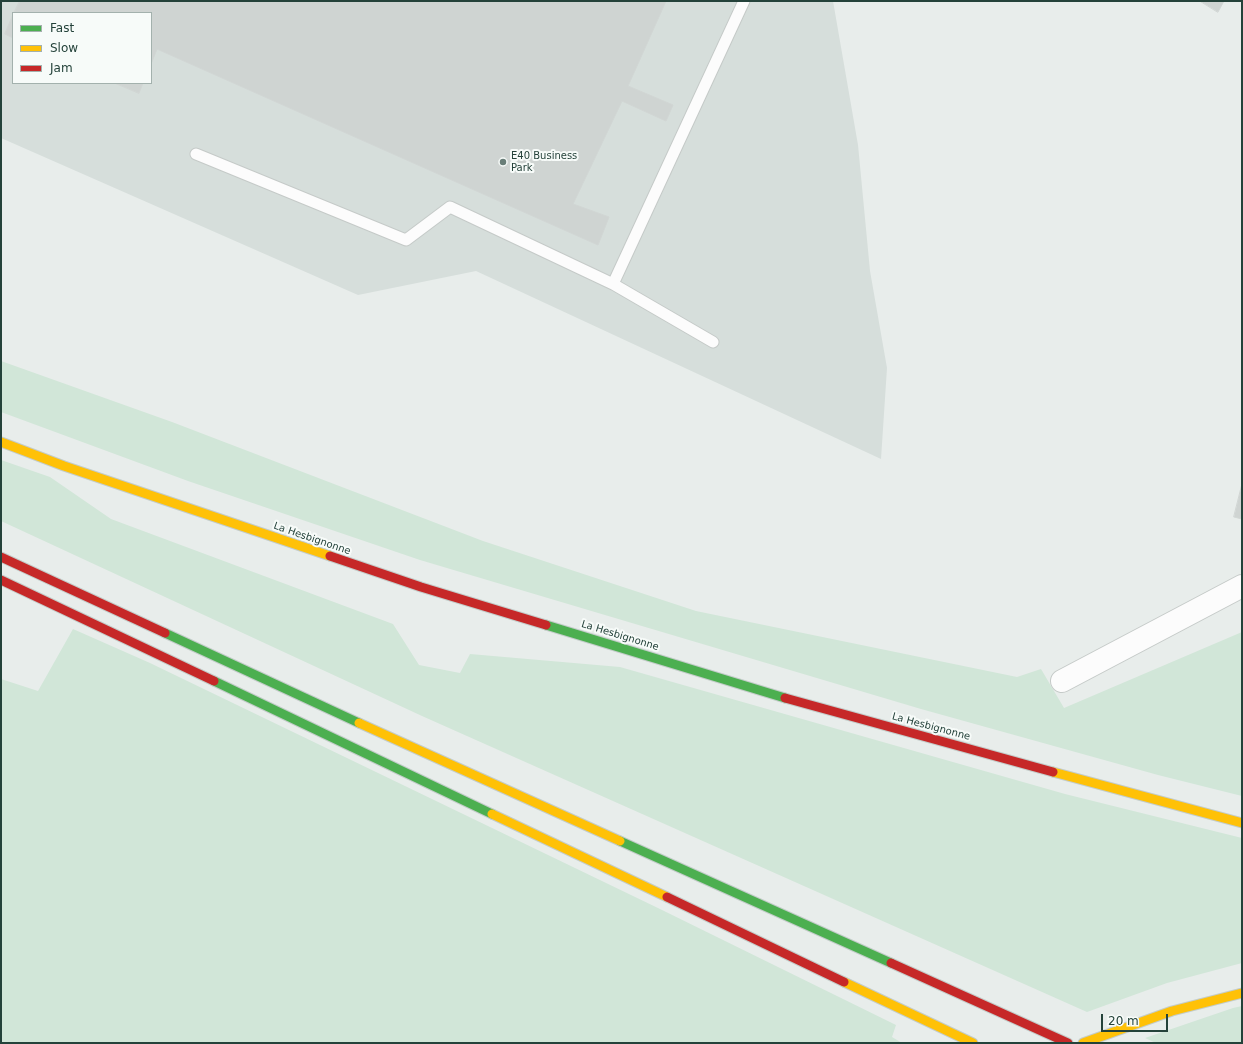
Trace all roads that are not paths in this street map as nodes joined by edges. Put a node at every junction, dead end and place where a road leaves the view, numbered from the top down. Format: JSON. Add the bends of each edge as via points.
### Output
{"nodes":[{"id":1,"x":744,"y":1,"type":"edge"},
{"id":2,"x":196,"y":154,"type":"dead end"},
{"id":3,"x":614,"y":284,"type":"junction"},
{"id":4,"x":713,"y":342,"type":"dead end"},
{"id":5,"x":1,"y":442,"type":"edge"},
{"id":6,"x":1,"y":557,"type":"edge"},
{"id":7,"x":1,"y":580,"type":"edge"},
{"id":8,"x":1242,"y":586,"type":"edge"},
{"id":9,"x":1062,"y":681,"type":"dead end"},
{"id":10,"x":1242,"y":823,"type":"edge"},
{"id":11,"x":1242,"y":993,"type":"edge"},
{"id":12,"x":973,"y":1043,"type":"edge"},
{"id":13,"x":1068,"y":1043,"type":"edge"},
{"id":14,"x":1083,"y":1043,"type":"edge"}],
"edges":[{"from":1,"to":3,"type":"lane"},
{"from":2,"to":3,"type":"lane","via":[[406,240],[450,207]]},
{"from":3,"to":4,"type":"lane"},
{"from":5,"to":10,"type":"highway","name":"La Hesbignonne","via":[[64,466],[436,592],[795,700]]},
{"from":6,"to":13,"type":"highway","via":[[377,731]]},
{"from":7,"to":12,"type":"highway"},
{"from":8,"to":9,"type":"street"},
{"from":11,"to":14,"type":"highway","via":[[1172,1011]]}]}
